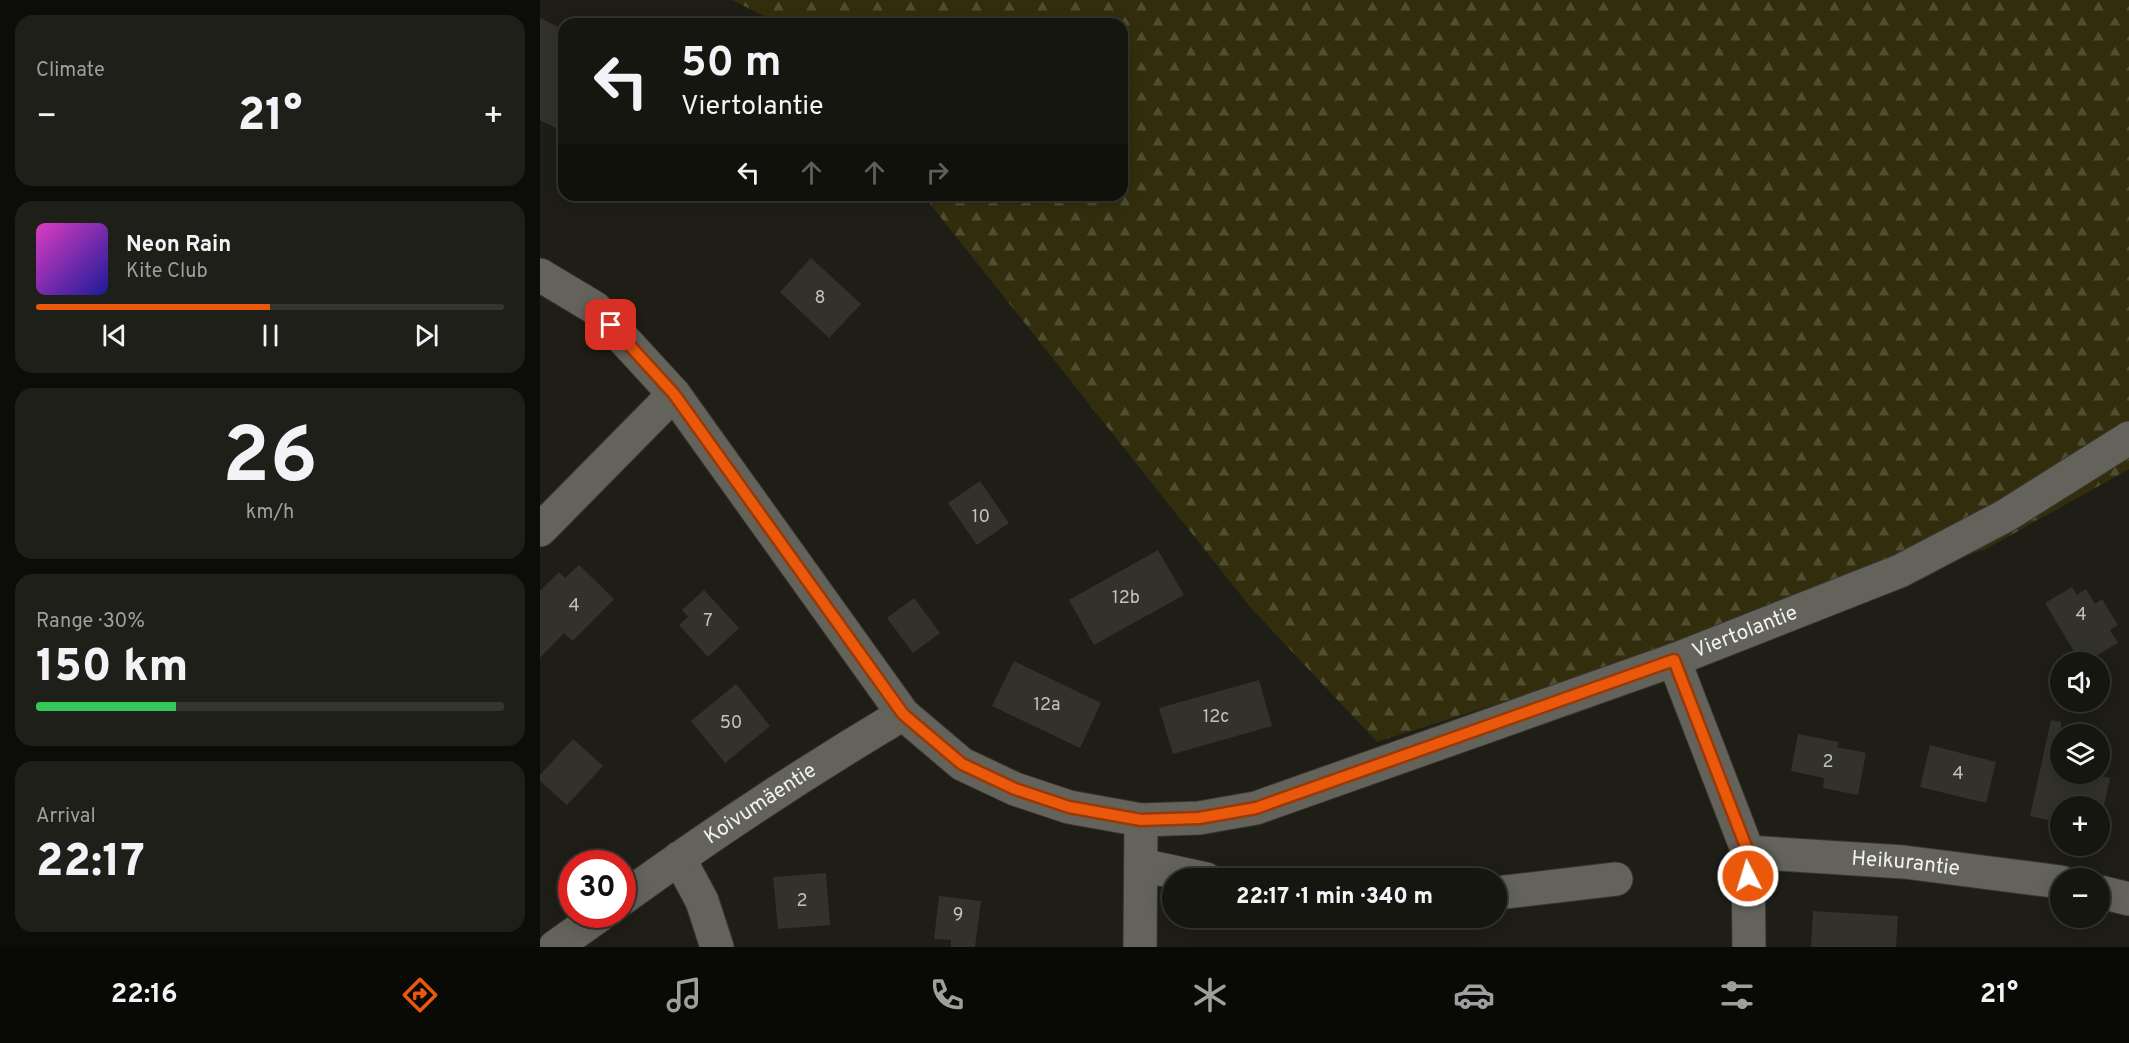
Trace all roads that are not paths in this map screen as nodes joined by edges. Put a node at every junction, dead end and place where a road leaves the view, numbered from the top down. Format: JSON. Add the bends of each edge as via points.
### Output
{"nodes":[{"id":1,"x":540,"y":275,"type":"edge"},
{"id":2,"x":674,"y":394,"type":"junction"},
{"id":3,"x":2129,"y":438,"type":"edge"},
{"id":4,"x":540,"y":530,"type":"edge"},
{"id":5,"x":1674,"y":660,"type":"junction"},
{"id":6,"x":903,"y":714,"type":"junction"},
{"id":7,"x":1141,"y":820,"type":"junction"},
{"id":8,"x":1748,"y":852,"type":"junction"},
{"id":9,"x":679,"y":858,"type":"junction"},
{"id":10,"x":1141,"y":865,"type":"junction"},
{"id":11,"x":1162,"y":870,"type":"edge"},
{"id":12,"x":1616,"y":879,"type":"dead end"},
{"id":13,"x":2050,"y":881,"type":"edge"},
{"id":14,"x":636,"y":888,"type":"edge"},
{"id":15,"x":1507,"y":892,"type":"edge"},
{"id":16,"x":2110,"y":894,"type":"edge"},
{"id":17,"x":2129,"y":899,"type":"edge"},
{"id":18,"x":582,"y":928,"type":"edge"},
{"id":19,"x":555,"y":947,"type":"edge"},
{"id":20,"x":717,"y":947,"type":"edge"},
{"id":21,"x":1140,"y":947,"type":"edge"},
{"id":22,"x":1749,"y":947,"type":"edge"}],
"edges":[{"from":1,"to":2,"type":"street","name":"Viertolantie","via":[[595,308]]},
{"from":2,"to":4,"type":"street"},
{"from":2,"to":6,"type":"street","name":"Viertolantie"},
{"from":3,"to":5,"type":"street","name":"Viertolantie","via":[[2005,516],[1900,571]]},
{"from":5,"to":7,"type":"street","name":"Viertolantie","via":[[1256,808],[1199,818]]},
{"from":5,"to":8,"type":"street"},
{"from":6,"to":7,"type":"street","name":"Viertolantie","via":[[962,764],[1015,789],[1069,807]]},
{"from":6,"to":9,"type":"street","name":"Koivumäentie"},
{"from":7,"to":10,"type":"street"},
{"from":8,"to":13,"type":"street","name":"Heikurantie","via":[[1904,862]]},
{"from":8,"to":22,"type":"street"},
{"from":9,"to":14,"type":"street","name":"Koivumäentie"},
{"from":9,"to":20,"type":"street","via":[[702,901]]},
{"from":10,"to":11,"type":"street"},
{"from":10,"to":21,"type":"street"},
{"from":12,"to":15,"type":"street"},
{"from":16,"to":17,"type":"street"},
{"from":18,"to":19,"type":"street"}]}
